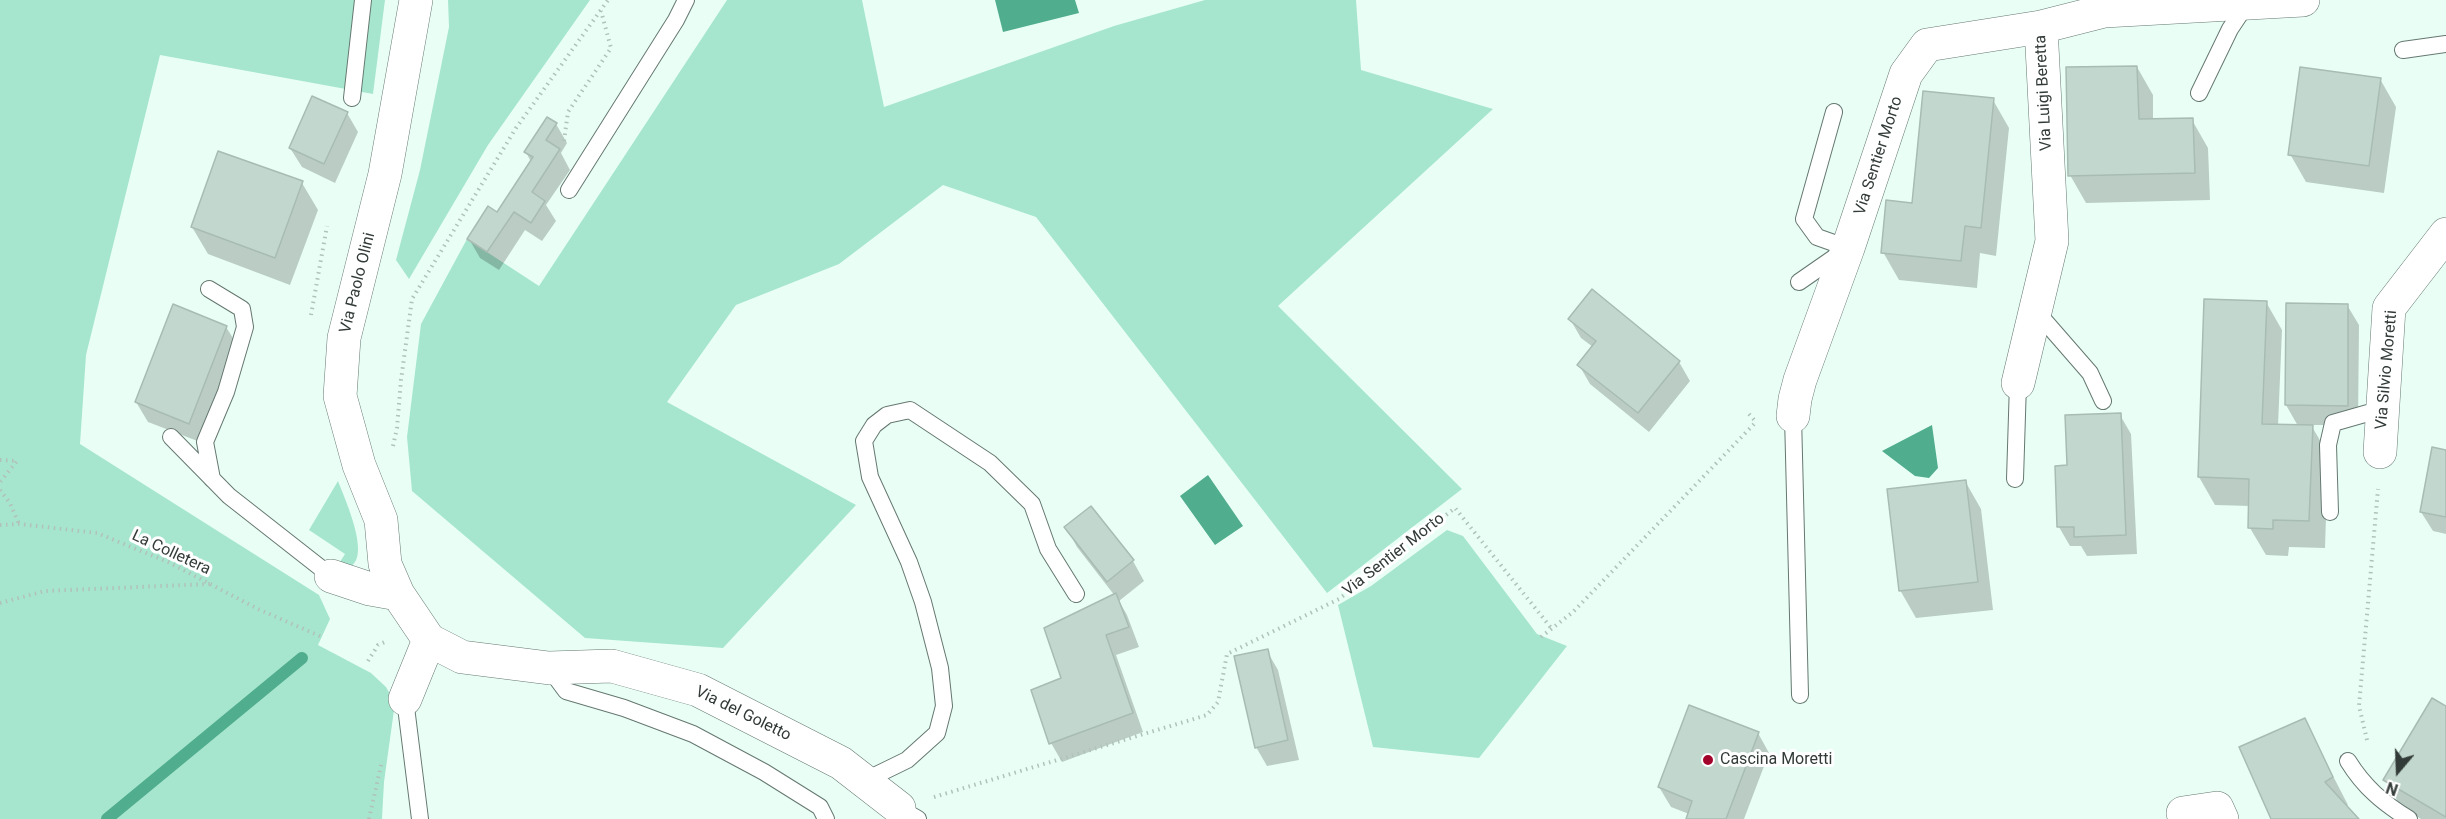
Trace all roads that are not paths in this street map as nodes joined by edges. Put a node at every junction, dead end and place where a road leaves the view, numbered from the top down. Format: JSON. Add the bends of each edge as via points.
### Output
{"nodes":[{"id":1,"x":363,"y":0,"type":"edge"},
{"id":2,"x":416,"y":0,"type":"edge"},
{"id":3,"x":686,"y":0,"type":"edge"},
{"id":4,"x":2303,"y":0,"type":"edge"},
{"id":5,"x":2248,"y":2,"type":"junction"},
{"id":6,"x":2041,"y":27,"type":"junction"},
{"id":7,"x":2446,"y":44,"type":"edge"},
{"id":8,"x":2403,"y":50,"type":"dead end"},
{"id":9,"x":2199,"y":93,"type":"dead end"},
{"id":10,"x":352,"y":98,"type":"dead end"},
{"id":11,"x":1833,"y":112,"type":"dead end"},
{"id":12,"x":569,"y":190,"type":"dead end"},
{"id":13,"x":2446,"y":234,"type":"edge"},
{"id":14,"x":1848,"y":248,"type":"junction"},
{"id":15,"x":1799,"y":282,"type":"dead end"},
{"id":16,"x":209,"y":289,"type":"dead end"},
{"id":17,"x":2036,"y":311,"type":"junction"},
{"id":18,"x":2018,"y":383,"type":"joint"},
{"id":19,"x":2103,"y":401,"type":"dead end"},
{"id":20,"x":2382,"y":414,"type":"junction"},
{"id":21,"x":1793,"y":416,"type":"joint"},
{"id":22,"x":171,"y":437,"type":"dead end"},
{"id":23,"x":2380,"y":452,"type":"road end"},
{"id":24,"x":2015,"y":479,"type":"dead end"},
{"id":25,"x":212,"y":480,"type":"junction"},
{"id":26,"x":2330,"y":512,"type":"dead end"},
{"id":27,"x":385,"y":564,"type":"joint"},
{"id":28,"x":331,"y":576,"type":"joint"},
{"id":29,"x":398,"y":594,"type":"junction"},
{"id":30,"x":1076,"y":594,"type":"dead end"},
{"id":31,"x":429,"y":640,"type":"junction"},
{"id":32,"x":549,"y":668,"type":"junction"},
{"id":33,"x":1800,"y":695,"type":"dead end"},
{"id":34,"x":405,"y":699,"type":"joint"},
{"id":35,"x":2348,"y":761,"type":"dead end"},
{"id":36,"x":866,"y":780,"type":"junction"},
{"id":37,"x":908,"y":814,"type":"edge"},
{"id":38,"x":2173,"y":816,"type":"edge"},
{"id":39,"x":420,"y":819,"type":"edge"},
{"id":40,"x":826,"y":819,"type":"edge"},
{"id":41,"x":2222,"y":819,"type":"edge"},
{"id":42,"x":2409,"y":819,"type":"edge"}],
"edges":[{"from":1,"to":10,"type":"lane"},
{"from":2,"to":27,"type":"street","name":"Via Paolo Olini","via":[[385,174],[344,338],[340,396],[359,465],[381,520]]},
{"from":3,"to":12,"type":"lane"},
{"from":4,"to":5,"type":"street","name":"Via Luigi Beretta"},
{"from":5,"to":6,"type":"street","name":"Via Luigi Beretta","via":[[2104,11]]},
{"from":5,"to":9,"type":"lane","via":[[2230,29]]},
{"from":6,"to":14,"type":"street","name":"Via Sentier Morto","via":[[1927,45],[1906,74]]},
{"from":6,"to":17,"type":"street","name":"Via Luigi Beretta","via":[[2052,242]]},
{"from":7,"to":8,"type":"lane"},
{"from":11,"to":14,"type":"lane","via":[[1804,219],[1817,237]]},
{"from":13,"to":20,"type":"street","name":"Via Silvio Moretti","via":[[2389,308]]},
{"from":14,"to":15,"type":"lane"},
{"from":14,"to":21,"type":"street","name":"Via Sentier Morto","via":[[1800,380]]},
{"from":16,"to":25,"type":"lane","via":[[242,309],[245,327],[206,442]]},
{"from":17,"to":18,"type":"street","name":"Via Luigi Beretta"},
{"from":17,"to":19,"type":"lane","via":[[2090,373]]},
{"from":18,"to":24,"type":"lane"},
{"from":20,"to":23,"type":"street","name":"Via Silvio Moretti"},
{"from":20,"to":26,"type":"lane","via":[[2332,423],[2328,445]]},
{"from":21,"to":33,"type":"lane"},
{"from":22,"to":25,"type":"lane"},
{"from":25,"to":28,"type":"lane"},
{"from":27,"to":29,"type":"street","name":"Via del Goletto"},
{"from":28,"to":29,"type":"street"},
{"from":29,"to":31,"type":"street","name":"Via del Goletto"},
{"from":30,"to":36,"type":"lane","via":[[1047,549],[1032,504],[990,463],[910,410],[887,415],[874,425],[864,441],[870,477],[909,561],[923,602],[940,668],[944,706],[937,733],[907,760]]},
{"from":31,"to":32,"type":"street","name":"Via del Goletto","via":[[462,657]]},
{"from":31,"to":34,"type":"street"},
{"from":32,"to":36,"type":"street","name":"Via del Goletto","via":[[612,666],[698,690],[841,763]]},
{"from":32,"to":40,"type":"lane","via":[[566,691],[693,734],[754,766],[820,807]]},
{"from":34,"to":39,"type":"lane"},
{"from":35,"to":42,"type":"lane","via":[[2361,781]]},
{"from":36,"to":37,"type":"street","name":"Via del Goletto"},
{"from":38,"to":41,"type":"street","via":[[2217,808]]}]}
